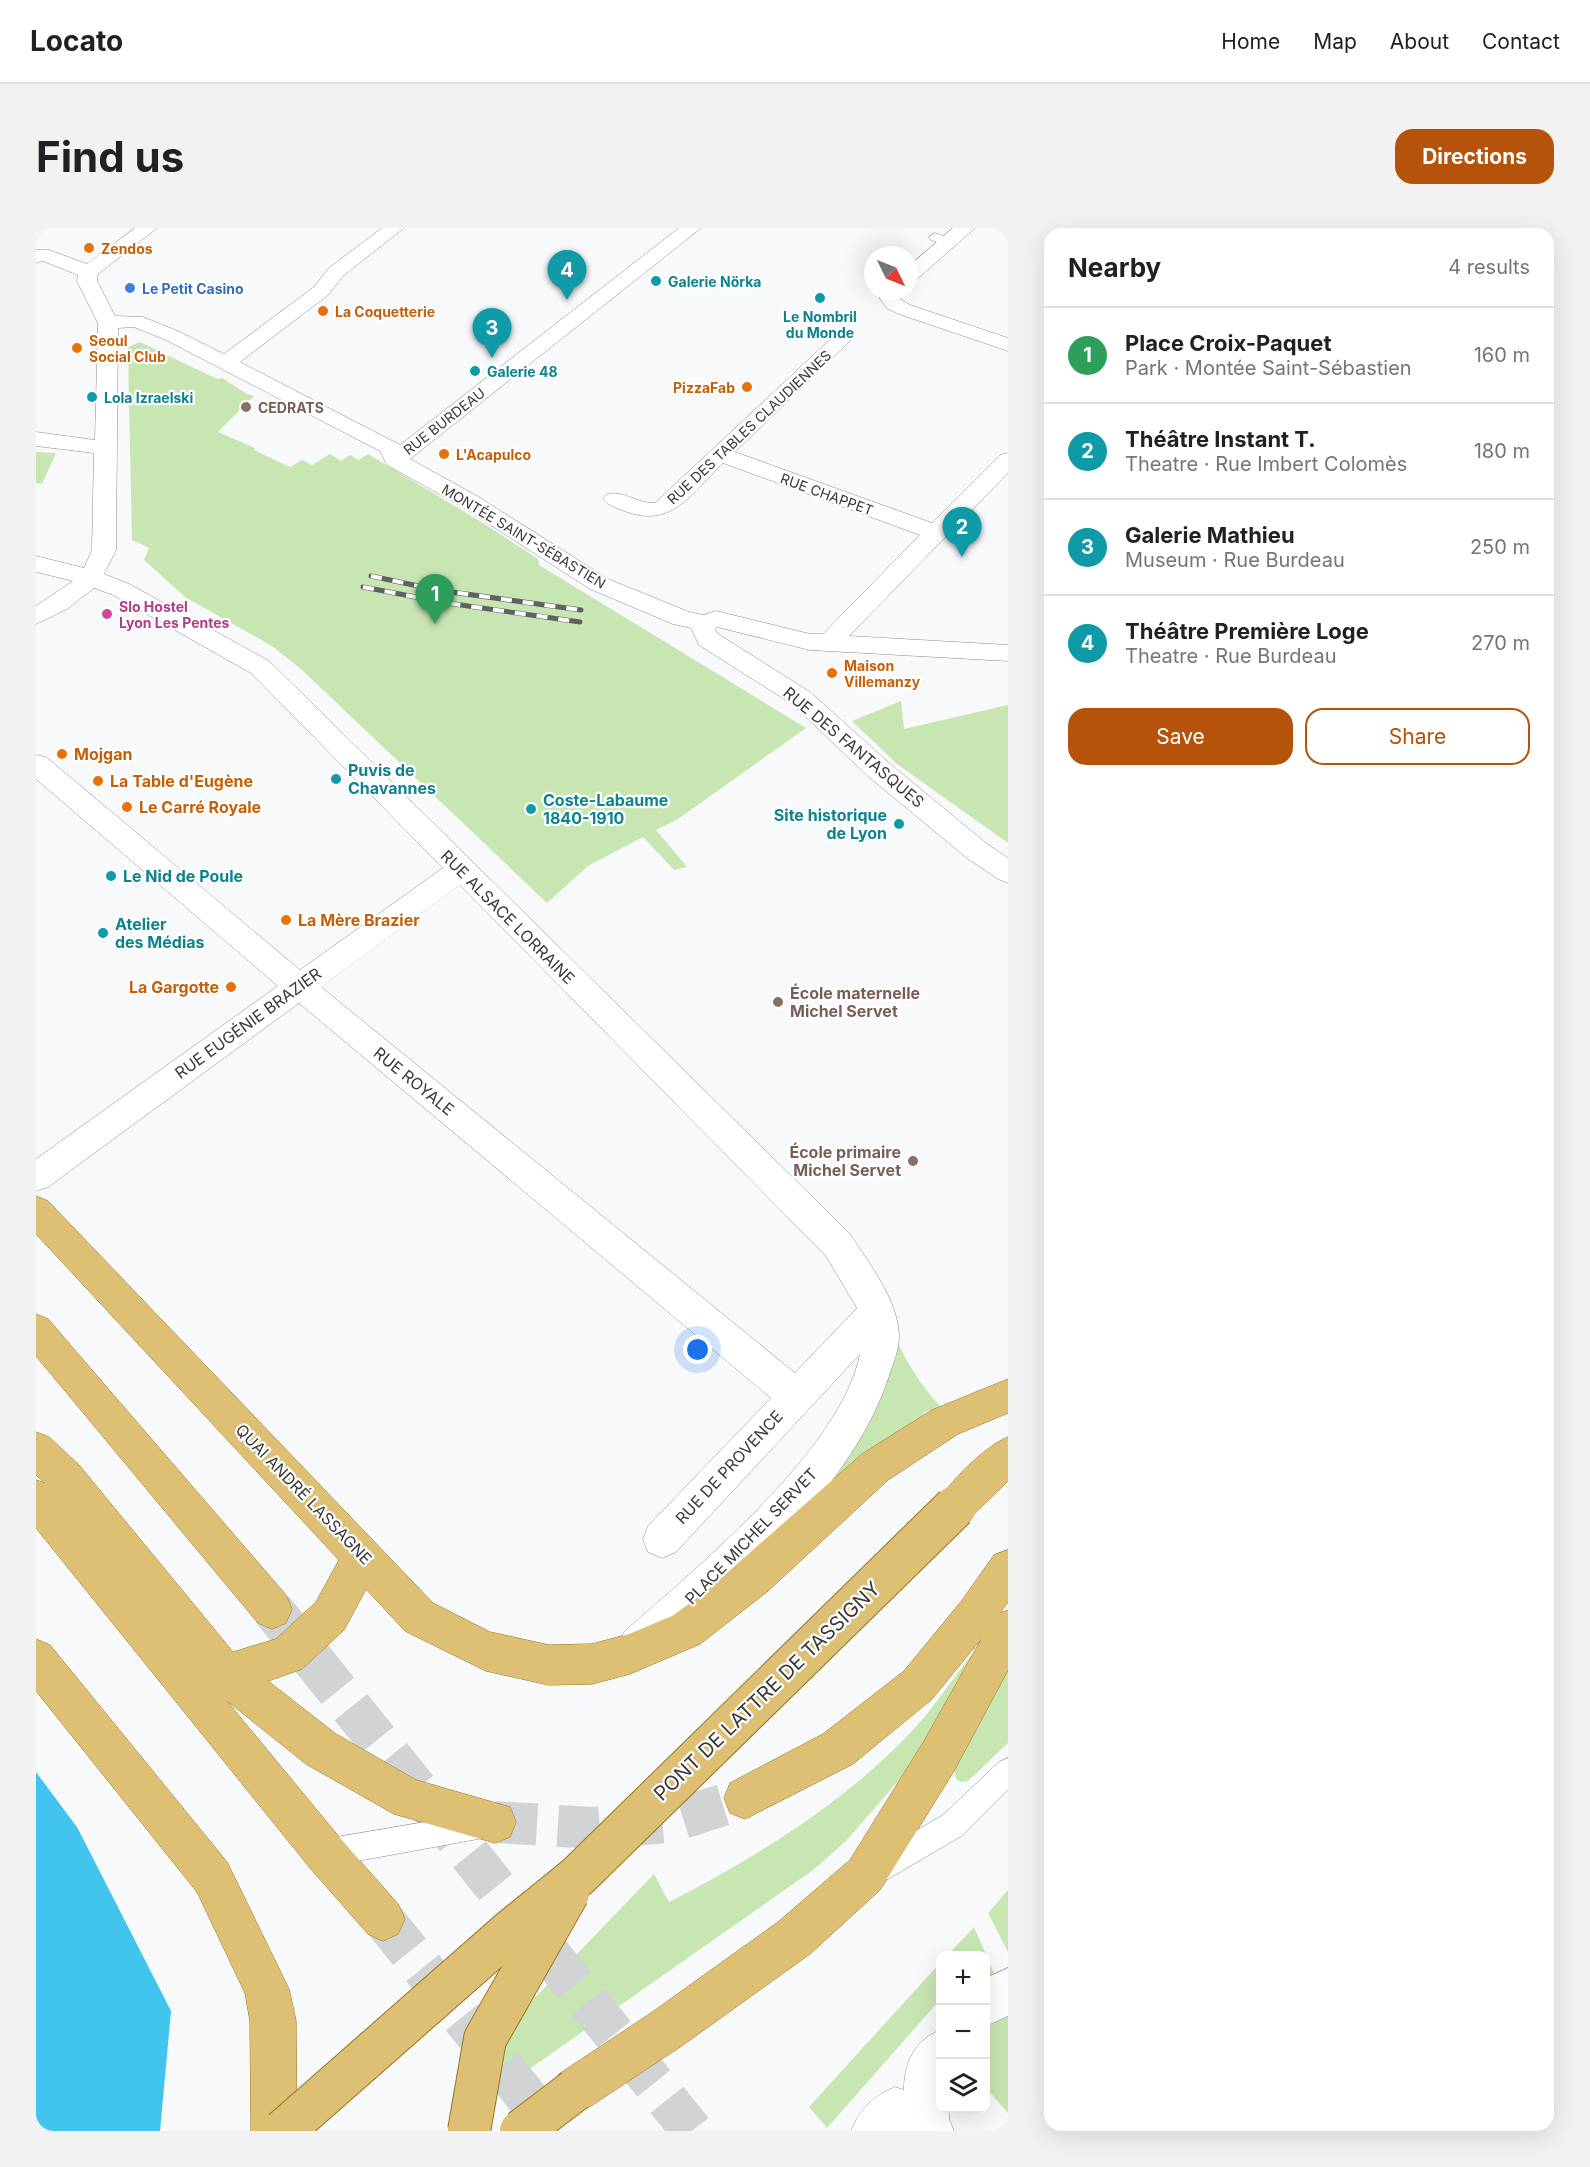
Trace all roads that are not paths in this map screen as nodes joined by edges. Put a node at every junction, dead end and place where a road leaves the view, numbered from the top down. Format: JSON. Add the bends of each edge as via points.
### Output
{"nodes":[{"id":1,"x":147,"y":228,"type":"edge"},
{"id":2,"x":394,"y":228,"type":"edge"},
{"id":3,"x":691,"y":228,"type":"edge"},
{"id":4,"x":965,"y":228,"type":"edge"},
{"id":5,"x":41,"y":249,"type":"edge"},
{"id":6,"x":918,"y":266,"type":"edge"},
{"id":7,"x":89,"y":272,"type":"junction"},
{"id":8,"x":893,"y":300,"type":"edge"},
{"id":9,"x":108,"y":323,"type":"junction"},
{"id":10,"x":845,"y":336,"type":"dead end"},
{"id":11,"x":1008,"y":345,"type":"edge"},
{"id":12,"x":226,"y":362,"type":"junction"},
{"id":13,"x":36,"y":439,"type":"edge"},
{"id":14,"x":107,"y":448,"type":"junction"},
{"id":15,"x":719,"y":454,"type":"junction"},
{"id":16,"x":395,"y":460,"type":"junction"},
{"id":17,"x":1008,"y":460,"type":"edge"},
{"id":18,"x":615,"y":500,"type":"dead end"},
{"id":19,"x":936,"y":533,"type":"junction"},
{"id":20,"x":36,"y":564,"type":"edge"},
{"id":21,"x":91,"y":578,"type":"junction"},
{"id":22,"x":36,"y":616,"type":"edge"},
{"id":23,"x":704,"y":623,"type":"junction"},
{"id":24,"x":834,"y":643,"type":"junction"},
{"id":25,"x":1008,"y":653,"type":"edge"},
{"id":26,"x":36,"y":764,"type":"edge"},
{"id":27,"x":461,"y":870,"type":"junction"},
{"id":28,"x":1008,"y":872,"type":"edge"},
{"id":29,"x":300,"y":986,"type":"junction"},
{"id":30,"x":36,"y":1177,"type":"edge"},
{"id":31,"x":36,"y":1210,"type":"edge"},
{"id":32,"x":876,"y":1312,"type":"junction"},
{"id":33,"x":36,"y":1330,"type":"edge"},
{"id":34,"x":795,"y":1395,"type":"junction"},
{"id":35,"x":1008,"y":1396,"type":"edge"},
{"id":36,"x":36,"y":1450,"type":"edge"},
{"id":37,"x":1008,"y":1455,"type":"edge"},
{"id":38,"x":36,"y":1497,"type":"edge"},
{"id":39,"x":662,"y":1539,"type":"dead end"},
{"id":40,"x":363,"y":1556,"type":"junction"},
{"id":41,"x":1008,"y":1569,"type":"edge"},
{"id":42,"x":272,"y":1609,"type":"tunnel mouth"},
{"id":43,"x":1008,"y":1630,"type":"edge"},
{"id":44,"x":630,"y":1654,"type":"junction"},
{"id":45,"x":36,"y":1659,"type":"edge"},
{"id":46,"x":226,"y":1674,"type":"junction"},
{"id":47,"x":1008,"y":1771,"type":"edge"},
{"id":48,"x":745,"y":1798,"type":"tunnel mouth"},
{"id":49,"x":495,"y":1822,"type":"joint"},
{"id":50,"x":325,"y":1853,"type":"junction"},
{"id":51,"x":866,"y":1875,"type":"junction"},
{"id":52,"x":578,"y":1876,"type":"junction"},
{"id":53,"x":383,"y":1919,"type":"tunnel mouth"},
{"id":54,"x":1008,"y":1990,"type":"edge"},
{"id":55,"x":990,"y":2001,"type":"edge"},
{"id":56,"x":936,"y":2059,"type":"edge"},
{"id":57,"x":929,"y":2127,"type":"edge"},
{"id":58,"x":274,"y":2131,"type":"edge"},
{"id":59,"x":283,"y":2131,"type":"edge"},
{"id":60,"x":469,"y":2131,"type":"edge"},
{"id":61,"x":521,"y":2131,"type":"edge"},
{"id":62,"x":874,"y":2131,"type":"edge"}],
"edges":[{"from":1,"to":7,"type":"street"},
{"from":2,"to":12,"type":"street","via":[[336,273],[321,291]]},
{"from":3,"to":16,"type":"street","name":"RUE BURDEAU"},
{"from":4,"to":6,"type":"street","via":[[942,239]]},
{"from":5,"to":7,"type":"street"},
{"from":7,"to":9,"type":"street","via":[[87,281]]},
{"from":8,"to":11,"type":"street","via":[[903,309]]},
{"from":9,"to":12,"type":"street","via":[[142,322]]},
{"from":9,"to":14,"type":"street"},
{"from":10,"to":15,"type":"street","name":"RUE DES TABLES CLAUDIENNES"},
{"from":12,"to":16,"type":"street","name":"MONTÉE SAINT-SÉBASTIEN","via":[[390,447]]},
{"from":13,"to":14,"type":"street"},
{"from":14,"to":21,"type":"street","via":[[104,550]]},
{"from":15,"to":18,"type":"street","name":"RUE DES TABLES CLAUDIENNES","via":[[663,508],[643,511]]},
{"from":15,"to":19,"type":"street","name":"RUE CHAPPET"},
{"from":16,"to":23,"type":"street","name":"MONTÉE SAINT-SÉBASTIEN","via":[[469,501],[599,584]]},
{"from":17,"to":19,"type":"street"},
{"from":19,"to":24,"type":"street","via":[[836,634]]},
{"from":20,"to":21,"type":"street","name":"RUE ALSACE LORRAINE"},
{"from":21,"to":22,"type":"street","via":[[75,593]]},
{"from":21,"to":27,"type":"street","name":"RUE ALSACE LORRAINE","via":[[120,589],[260,667]]},
{"from":23,"to":24,"type":"street","name":"MONTÉE SAINT-SÉBASTIEN","via":[[716,619],[810,642]]},
{"from":23,"to":28,"type":"street","name":"RUE DES FANTASQUES","via":[[708,639],[801,698],[879,771]]},
{"from":24,"to":25,"type":"street","name":"MONTÉE SAINT-SÉBASTIEN"},
{"from":26,"to":29,"type":"street","name":"RUE ROYALE"},
{"from":27,"to":29,"type":"street","name":"RUE EUGÉNIE BRAZIER"},
{"from":27,"to":32,"type":"street","name":"RUE ALSACE LORRAINE","via":[[838,1245]]},
{"from":29,"to":30,"type":"street","name":"RUE EUGÉNIE BRAZIER"},
{"from":29,"to":34,"type":"street","name":"RUE ROYALE"},
{"from":31,"to":40,"type":"main road","name":"QUAI ANDRÉ LASSAGNE"},
{"from":32,"to":34,"type":"street"},
{"from":32,"to":44,"type":"street","name":"PLACE MICHEL SERVET","via":[[881,1336],[874,1372],[860,1406],[823,1462],[720,1571]]},
{"from":33,"to":42,"type":"main road"},
{"from":34,"to":39,"type":"street","name":"RUE DE PROVENCE"},
{"from":35,"to":44,"type":"main road","name":"QUAI ANDRÉ LASSAGNE","via":[[945,1422],[875,1467],[718,1607],[686,1630]]},
{"from":36,"to":46,"type":"main road","via":[[66,1479]]},
{"from":37,"to":52,"type":"main road","name":"PONT DE LATTRE DE TASSIGNY","bridge":true},
{"from":38,"to":50,"type":"main road"},
{"from":40,"to":44,"type":"main road","name":"QUAI ANDRÉ LASSAGNE","via":[[419,1617],[486,1651],[549,1665],[592,1664]]},
{"from":40,"to":46,"type":"main road","via":[[330,1616],[288,1655]]},
{"from":41,"to":48,"type":"main road","via":[[918,1685],[838,1749]]},
{"from":43,"to":51,"type":"main road","via":[[939,1756]]},
{"from":45,"to":58,"type":"main road","via":[[212,1877],[267,1989],[273,2021]]},
{"from":46,"to":49,"type":"main road","via":[[321,1749],[409,1799]]},
{"from":47,"to":51,"type":"lane","via":[[953,1825]]},
{"from":49,"to":50,"type":"lane"},
{"from":50,"to":53,"type":"main road"},
{"from":51,"to":61,"type":"main road","bridge":true,"via":[[794,1938]]},
{"from":52,"to":59,"type":"main road","name":"PONT DE LATTRE DE TASSIGNY","bridge":true},
{"from":52,"to":60,"type":"main road","name":"PONT DE LATTRE DE TASSIGNY","bridge":true,"via":[[485,2038]]},
{"from":54,"to":55,"type":"street"},
{"from":56,"to":57,"type":"street","via":[[927,2074]]},
{"from":57,"to":62,"type":"street","via":[[895,2110]]}]}
